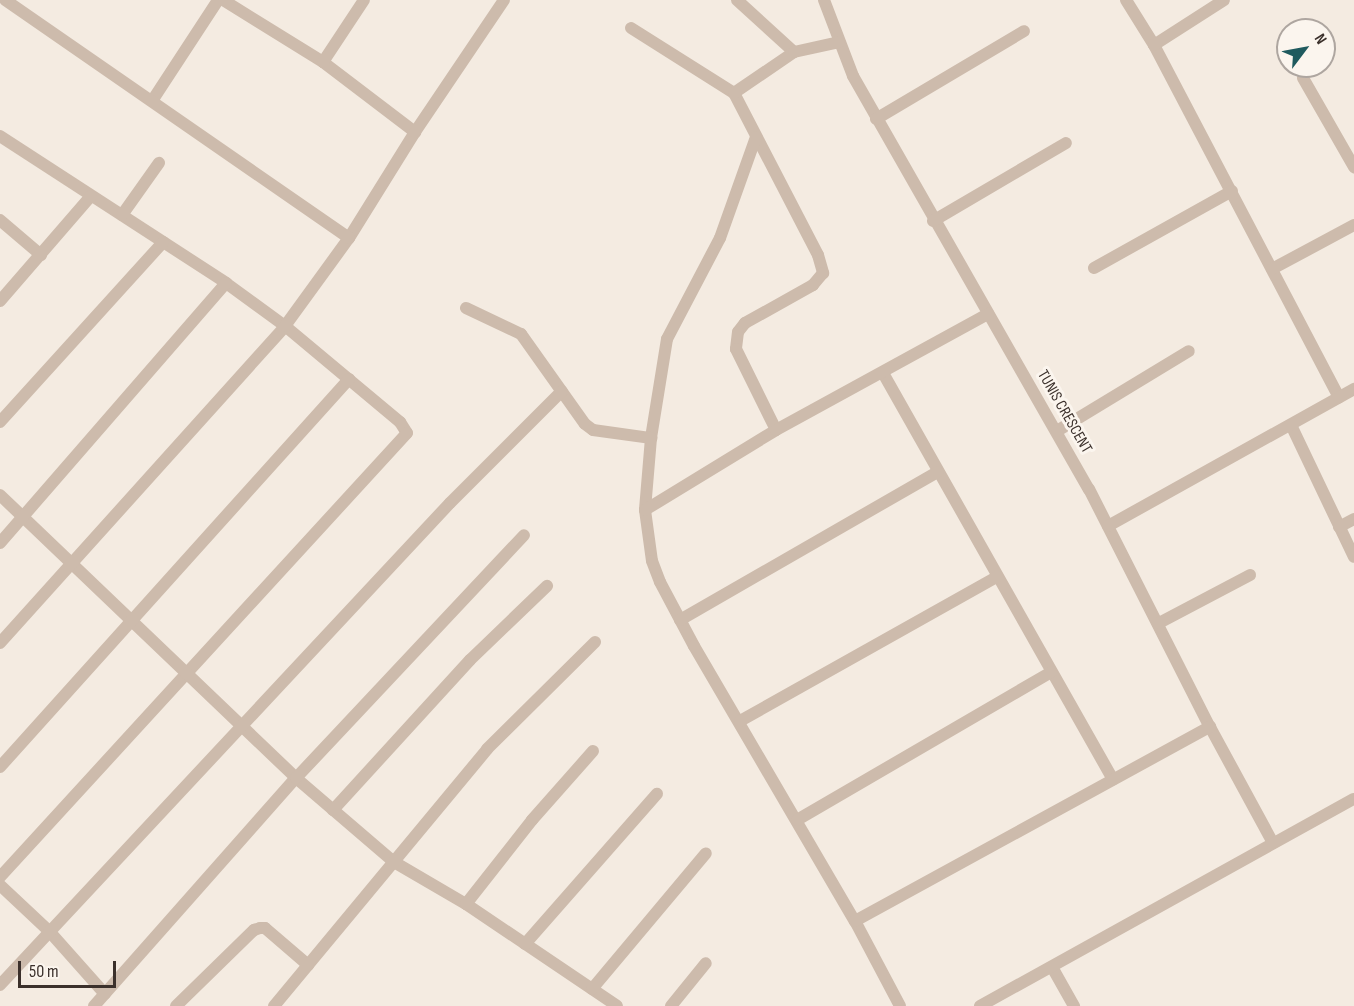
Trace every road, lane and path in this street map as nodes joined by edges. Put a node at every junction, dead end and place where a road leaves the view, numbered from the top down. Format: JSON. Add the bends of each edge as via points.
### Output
{"nodes":[{"id":1,"x":5,"y":0,"type":"edge"},
{"id":2,"x":218,"y":0,"type":"edge"},
{"id":3,"x":223,"y":0,"type":"edge"},
{"id":4,"x":364,"y":0,"type":"edge"},
{"id":5,"x":504,"y":0,"type":"edge"},
{"id":6,"x":737,"y":0,"type":"edge"},
{"id":7,"x":824,"y":0,"type":"edge"},
{"id":8,"x":1126,"y":0,"type":"edge"},
{"id":9,"x":1224,"y":0,"type":"edge"},
{"id":10,"x":631,"y":28,"type":"dead end"},
{"id":11,"x":1024,"y":31,"type":"dead end"},
{"id":12,"x":840,"y":42,"type":"junction"},
{"id":13,"x":1154,"y":45,"type":"junction"},
{"id":14,"x":794,"y":52,"type":"junction"},
{"id":15,"x":323,"y":63,"type":"junction"},
{"id":16,"x":1303,"y":78,"type":"dead end"},
{"id":17,"x":734,"y":93,"type":"junction"},
{"id":18,"x":152,"y":101,"type":"junction"},
{"id":19,"x":876,"y":118,"type":"junction"},
{"id":20,"x":415,"y":132,"type":"junction"},
{"id":21,"x":0,"y":135,"type":"edge"},
{"id":22,"x":756,"y":137,"type":"junction"},
{"id":23,"x":1066,"y":143,"type":"dead end"},
{"id":24,"x":159,"y":163,"type":"dead end"},
{"id":25,"x":1354,"y":167,"type":"edge"},
{"id":26,"x":1232,"y":191,"type":"junction"},
{"id":27,"x":92,"y":196,"type":"junction"},
{"id":28,"x":122,"y":214,"type":"junction"},
{"id":29,"x":0,"y":220,"type":"edge"},
{"id":30,"x":933,"y":220,"type":"junction"},
{"id":31,"x":1354,"y":225,"type":"edge"},
{"id":32,"x":349,"y":238,"type":"junction"},
{"id":33,"x":163,"y":242,"type":"junction"},
{"id":34,"x":41,"y":255,"type":"junction"},
{"id":35,"x":1094,"y":268,"type":"dead end"},
{"id":36,"x":1272,"y":269,"type":"junction"},
{"id":37,"x":226,"y":283,"type":"junction"},
{"id":38,"x":0,"y":302,"type":"edge"},
{"id":39,"x":466,"y":308,"type":"dead end"},
{"id":40,"x":987,"y":314,"type":"junction"},
{"id":41,"x":285,"y":326,"type":"junction"},
{"id":42,"x":1189,"y":351,"type":"dead end"},
{"id":43,"x":883,"y":373,"type":"junction"},
{"id":44,"x":349,"y":379,"type":"junction"},
{"id":45,"x":1354,"y":389,"type":"edge"},
{"id":46,"x":562,"y":391,"type":"junction"},
{"id":47,"x":1339,"y":397,"type":"junction"},
{"id":48,"x":0,"y":422,"type":"edge"},
{"id":49,"x":1291,"y":425,"type":"junction"},
{"id":50,"x":777,"y":430,"type":"junction"},
{"id":51,"x":1057,"y":432,"type":"junction"},
{"id":52,"x":651,"y":438,"type":"junction"},
{"id":53,"x":937,"y":472,"type":"junction"},
{"id":54,"x":0,"y":495,"type":"edge"},
{"id":55,"x":645,"y":510,"type":"junction"},
{"id":56,"x":23,"y":516,"type":"junction"},
{"id":57,"x":1354,"y":519,"type":"edge"},
{"id":58,"x":1108,"y":526,"type":"junction"},
{"id":59,"x":1340,"y":527,"type":"junction"},
{"id":60,"x":524,"y":535,"type":"dead end"},
{"id":61,"x":0,"y":543,"type":"edge"},
{"id":62,"x":1354,"y":557,"type":"edge"},
{"id":63,"x":70,"y":564,"type":"junction"},
{"id":64,"x":1250,"y":575,"type":"dead end"},
{"id":65,"x":997,"y":577,"type":"junction"},
{"id":66,"x":547,"y":585,"type":"dead end"},
{"id":67,"x":131,"y":619,"type":"junction"},
{"id":68,"x":680,"y":620,"type":"junction"},
{"id":69,"x":1159,"y":623,"type":"junction"},
{"id":70,"x":595,"y":642,"type":"dead end"},
{"id":71,"x":0,"y":643,"type":"edge"},
{"id":72,"x":189,"y":672,"type":"junction"},
{"id":73,"x":1051,"y":672,"type":"junction"},
{"id":74,"x":740,"y":721,"type":"junction"},
{"id":75,"x":244,"y":726,"type":"junction"},
{"id":76,"x":1210,"y":727,"type":"junction"},
{"id":77,"x":592,"y":751,"type":"dead end"},
{"id":78,"x":0,"y":768,"type":"edge"},
{"id":79,"x":296,"y":778,"type":"junction"},
{"id":80,"x":1113,"y":780,"type":"junction"},
{"id":81,"x":657,"y":794,"type":"dead end"},
{"id":82,"x":1354,"y":799,"type":"edge"},
{"id":83,"x":333,"y":810,"type":"junction"},
{"id":84,"x":797,"y":820,"type":"junction"},
{"id":85,"x":1274,"y":843,"type":"junction"},
{"id":86,"x":706,"y":853,"type":"dead end"},
{"id":87,"x":394,"y":862,"type":"junction"},
{"id":88,"x":0,"y":877,"type":"edge"},
{"id":89,"x":0,"y":885,"type":"edge"},
{"id":90,"x":466,"y":904,"type":"junction"},
{"id":91,"x":855,"y":921,"type":"junction"},
{"id":92,"x":49,"y":931,"type":"junction"},
{"id":93,"x":525,"y":944,"type":"junction"},
{"id":94,"x":706,"y":963,"type":"dead end"},
{"id":95,"x":308,"y":965,"type":"junction"},
{"id":96,"x":1052,"y":967,"type":"junction"},
{"id":97,"x":0,"y":985,"type":"edge"},
{"id":98,"x":592,"y":989,"type":"junction"},
{"id":99,"x":105,"y":994,"type":"junction"},
{"id":100,"x":94,"y":1006,"type":"edge"},
{"id":101,"x":176,"y":1006,"type":"edge"},
{"id":102,"x":274,"y":1006,"type":"edge"},
{"id":103,"x":617,"y":1006,"type":"edge"},
{"id":104,"x":671,"y":1006,"type":"edge"},
{"id":105,"x":900,"y":1006,"type":"edge"},
{"id":106,"x":980,"y":1006,"type":"edge"},
{"id":107,"x":1074,"y":1006,"type":"edge"}],
"edges":[{"from":1,"to":18,"type":"street"},
{"from":2,"to":18,"type":"street"},
{"from":3,"to":15,"type":"street"},
{"from":4,"to":15,"type":"street"},
{"from":5,"to":20,"type":"street"},
{"from":6,"to":14,"type":"street"},
{"from":7,"to":12,"type":"street","name":"TUNIS CRESCENT"},
{"from":8,"to":13,"type":"street"},
{"from":9,"to":13,"type":"street"},
{"from":10,"to":17,"type":"street"},
{"from":11,"to":19,"type":"street"},
{"from":12,"to":14,"type":"street"},
{"from":12,"to":19,"type":"street","name":"TUNIS CRESCENT"},
{"from":13,"to":26,"type":"street"},
{"from":14,"to":17,"type":"street"},
{"from":15,"to":20,"type":"street"},
{"from":16,"to":25,"type":"street"},
{"from":17,"to":22,"type":"street"},
{"from":18,"to":32,"type":"street"},
{"from":19,"to":30,"type":"street","name":"TUNIS CRESCENT"},
{"from":20,"to":32,"type":"street"},
{"from":21,"to":27,"type":"street"},
{"from":22,"to":50,"type":"street","via":[[818,255],[823,273],[813,285],[745,323],[738,332],[736,349]]},
{"from":22,"to":52,"type":"street","via":[[720,238],[667,339]]},
{"from":23,"to":30,"type":"street"},
{"from":24,"to":28,"type":"street"},
{"from":26,"to":35,"type":"street"},
{"from":26,"to":36,"type":"street"},
{"from":27,"to":28,"type":"street"},
{"from":27,"to":34,"type":"street"},
{"from":28,"to":33,"type":"street"},
{"from":29,"to":34,"type":"street"},
{"from":30,"to":40,"type":"street","name":"TUNIS CRESCENT"},
{"from":31,"to":36,"type":"street"},
{"from":32,"to":41,"type":"street"},
{"from":33,"to":37,"type":"street"},
{"from":33,"to":48,"type":"street"},
{"from":34,"to":38,"type":"street"},
{"from":36,"to":47,"type":"street"},
{"from":37,"to":41,"type":"street"},
{"from":37,"to":56,"type":"street"},
{"from":39,"to":46,"type":"street","via":[[521,334]]},
{"from":40,"to":43,"type":"street"},
{"from":40,"to":51,"type":"street","name":"TUNIS CRESCENT"},
{"from":41,"to":44,"type":"street"},
{"from":41,"to":63,"type":"street"},
{"from":42,"to":51,"type":"street"},
{"from":43,"to":50,"type":"street"},
{"from":43,"to":53,"type":"street"},
{"from":44,"to":67,"type":"street"},
{"from":44,"to":72,"type":"street","via":[[400,422],[406,437]]},
{"from":45,"to":47,"type":"street"},
{"from":46,"to":52,"type":"street","via":[[585,424],[594,430]]},
{"from":46,"to":75,"type":"street","via":[[450,503]]},
{"from":47,"to":49,"type":"street"},
{"from":49,"to":58,"type":"street"},
{"from":49,"to":59,"type":"street"},
{"from":50,"to":55,"type":"street"},
{"from":51,"to":58,"type":"street","name":"TUNIS CRESCENT"},
{"from":52,"to":55,"type":"street"},
{"from":53,"to":65,"type":"street"},
{"from":53,"to":68,"type":"street"},
{"from":54,"to":56,"type":"street"},
{"from":55,"to":68,"type":"street","via":[[652,561]]},
{"from":56,"to":61,"type":"street"},
{"from":56,"to":63,"type":"street"},
{"from":57,"to":59,"type":"street"},
{"from":58,"to":69,"type":"street","name":"TUNIS CRESCENT"},
{"from":59,"to":62,"type":"street"},
{"from":60,"to":79,"type":"street"},
{"from":63,"to":67,"type":"street"},
{"from":63,"to":71,"type":"street"},
{"from":64,"to":69,"type":"street"},
{"from":65,"to":73,"type":"street"},
{"from":65,"to":74,"type":"street"},
{"from":66,"to":83,"type":"street","via":[[470,660]]},
{"from":67,"to":72,"type":"street"},
{"from":67,"to":78,"type":"street"},
{"from":68,"to":74,"type":"street"},
{"from":69,"to":76,"type":"street","name":"TUNIS CRESCENT"},
{"from":70,"to":87,"type":"street","via":[[487,749]]},
{"from":72,"to":75,"type":"street"},
{"from":72,"to":88,"type":"street"},
{"from":73,"to":80,"type":"street"},
{"from":73,"to":84,"type":"street"},
{"from":74,"to":84,"type":"street"},
{"from":75,"to":79,"type":"street"},
{"from":75,"to":92,"type":"street"},
{"from":76,"to":80,"type":"street"},
{"from":76,"to":85,"type":"street","name":"TUNIS CRESCENT"},
{"from":77,"to":90,"type":"street"},
{"from":79,"to":83,"type":"street"},
{"from":79,"to":99,"type":"street"},
{"from":80,"to":91,"type":"street"},
{"from":81,"to":93,"type":"street"},
{"from":82,"to":85,"type":"street"},
{"from":83,"to":87,"type":"street"},
{"from":84,"to":91,"type":"street"},
{"from":85,"to":96,"type":"street"},
{"from":86,"to":98,"type":"street"},
{"from":87,"to":90,"type":"street"},
{"from":87,"to":95,"type":"street"},
{"from":89,"to":92,"type":"street"},
{"from":90,"to":93,"type":"street"},
{"from":91,"to":105,"type":"street"},
{"from":92,"to":97,"type":"street"},
{"from":92,"to":99,"type":"street"},
{"from":93,"to":98,"type":"street"},
{"from":94,"to":104,"type":"street"},
{"from":95,"to":101,"type":"street","via":[[265,928],[260,928]]},
{"from":95,"to":102,"type":"street"},
{"from":96,"to":106,"type":"street"},
{"from":96,"to":107,"type":"street"},
{"from":98,"to":103,"type":"street"},
{"from":99,"to":100,"type":"street"}]}
